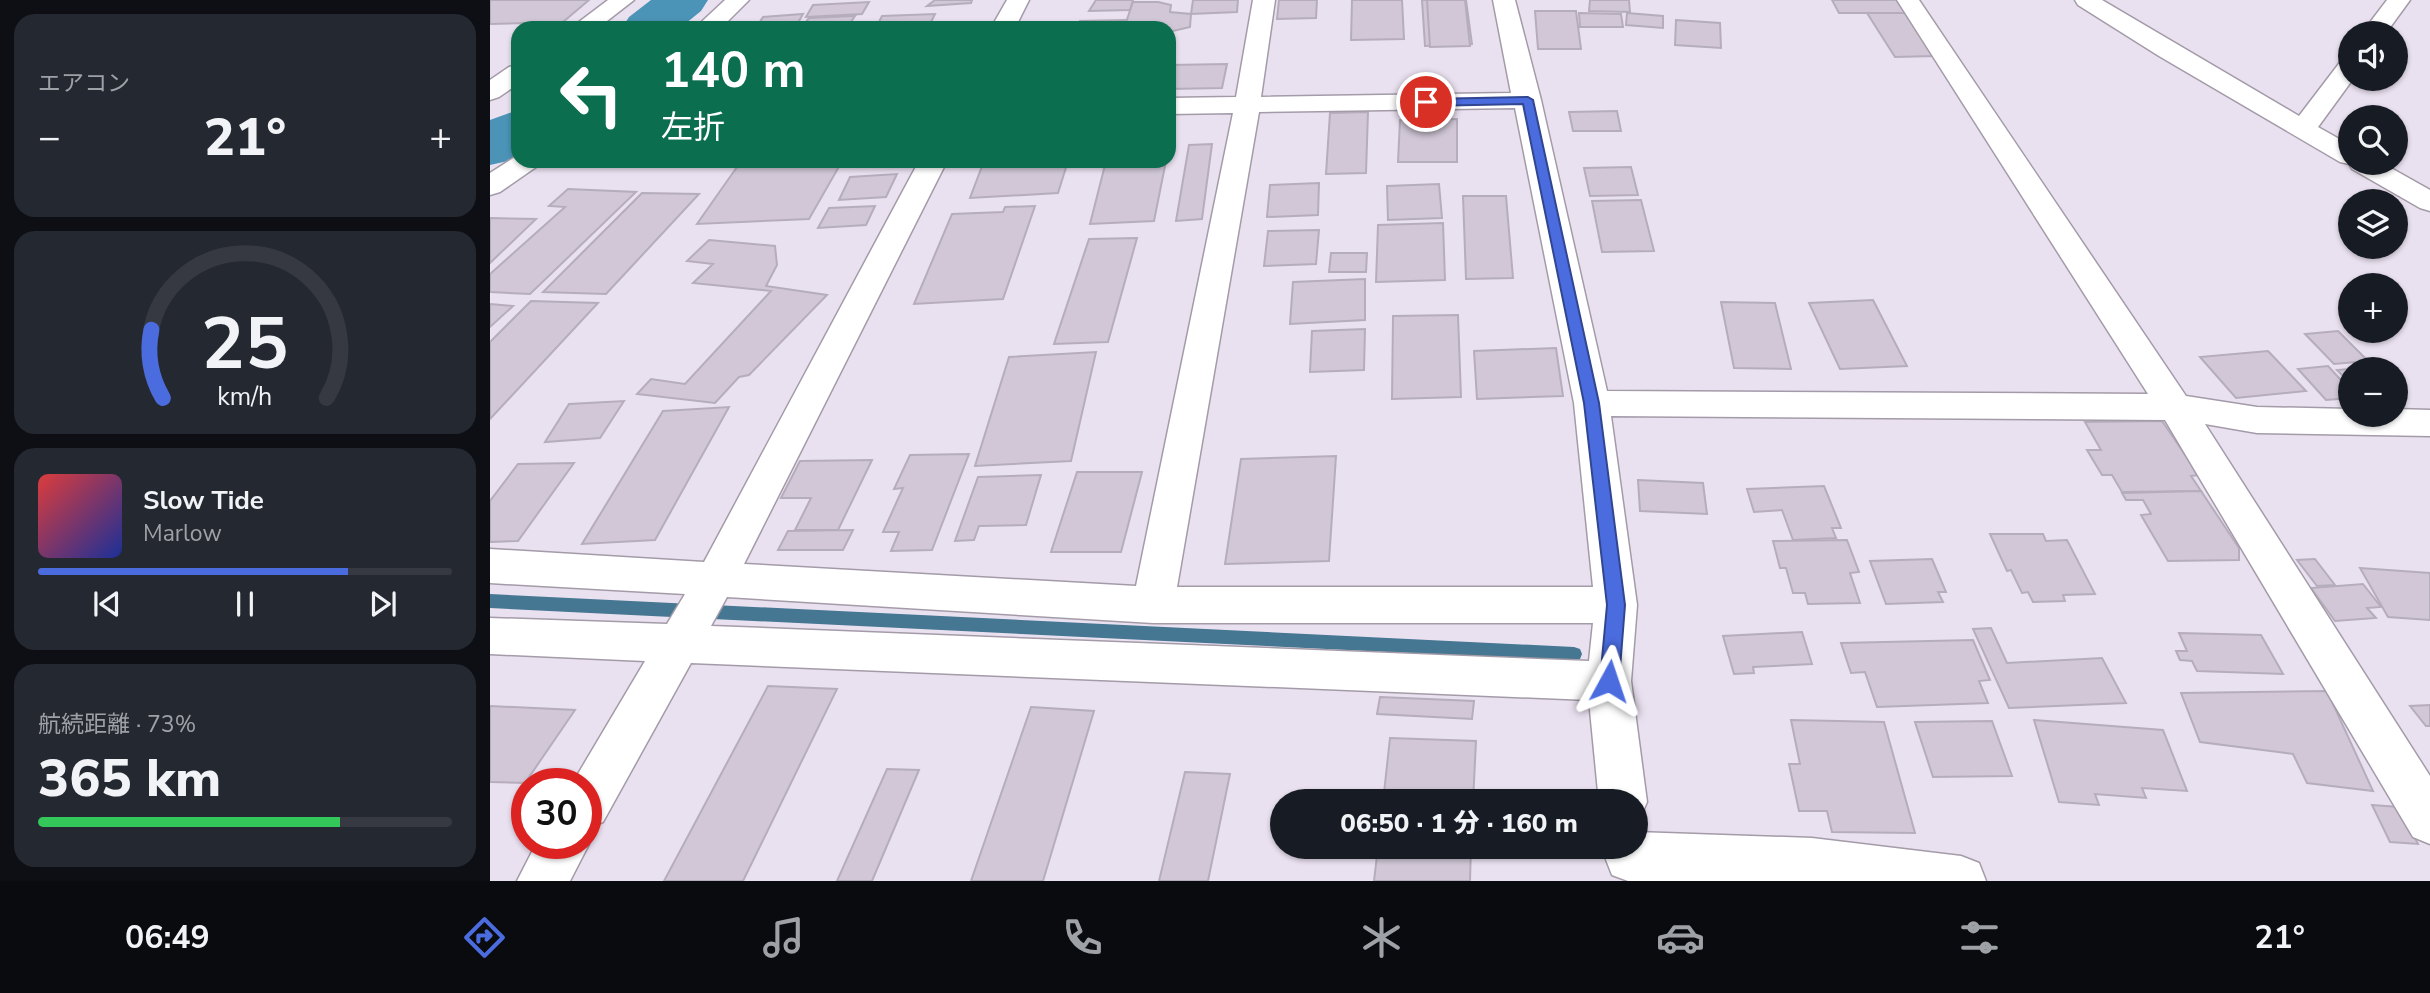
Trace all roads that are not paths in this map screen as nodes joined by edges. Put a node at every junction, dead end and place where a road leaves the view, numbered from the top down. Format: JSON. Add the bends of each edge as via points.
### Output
{"nodes":[{"id":1,"x":623,"y":0,"type":"edge"},
{"id":2,"x":738,"y":0,"type":"edge"},
{"id":3,"x":1018,"y":0,"type":"edge"},
{"id":4,"x":1264,"y":0,"type":"edge"},
{"id":5,"x":1504,"y":0,"type":"edge"},
{"id":6,"x":1908,"y":0,"type":"edge"},
{"id":7,"x":2086,"y":0,"type":"edge"},
{"id":8,"x":2412,"y":1,"type":"edge"},
{"id":9,"x":593,"y":21,"type":"edge"},
{"id":10,"x":715,"y":21,"type":"edge"},
{"id":11,"x":1007,"y":21,"type":"edge"},
{"id":12,"x":2388,"y":21,"type":"edge"},
{"id":13,"x":511,"y":77,"type":"edge"},
{"id":14,"x":2338,"y":82,"type":"edge"},
{"id":15,"x":490,"y":92,"type":"edge"},
{"id":16,"x":1528,"y":100,"type":"junction"},
{"id":17,"x":1176,"y":106,"type":"edge"},
{"id":18,"x":1247,"y":107,"type":"junction"},
{"id":19,"x":2303,"y":129,"type":"junction"},
{"id":20,"x":2338,"y":149,"type":"edge"},
{"id":21,"x":516,"y":168,"type":"edge"},
{"id":22,"x":929,"y":168,"type":"edge"},
{"id":23,"x":2383,"y":175,"type":"edge"},
{"id":24,"x":490,"y":186,"type":"edge"},
{"id":25,"x":2430,"y":202,"type":"edge"},
{"id":26,"x":1592,"y":403,"type":"junction"},
{"id":27,"x":2175,"y":407,"type":"junction"},
{"id":28,"x":2430,"y":423,"type":"edge"},
{"id":29,"x":490,"y":566,"type":"edge"},
{"id":30,"x":715,"y":580,"type":"junction"},
{"id":31,"x":1153,"y":605,"type":"junction"},
{"id":32,"x":1616,"y":605,"type":"junction"},
{"id":33,"x":490,"y":636,"type":"edge"},
{"id":34,"x":678,"y":645,"type":"junction"},
{"id":35,"x":1609,"y":681,"type":"junction"},
{"id":36,"x":602,"y":777,"type":"edge"},
{"id":37,"x":1621,"y":789,"type":"edge"},
{"id":38,"x":2430,"y":820,"type":"edge"},
{"id":39,"x":555,"y":859,"type":"edge"},
{"id":40,"x":1629,"y":862,"type":"edge"},
{"id":41,"x":542,"y":881,"type":"edge"},
{"id":42,"x":1961,"y":881,"type":"edge"}],
"edges":[{"from":1,"to":9,"type":"street"},
{"from":2,"to":10,"type":"street"},
{"from":3,"to":11,"type":"street"},
{"from":4,"to":18,"type":"street"},
{"from":5,"to":16,"type":"street"},
{"from":6,"to":27,"type":"street"},
{"from":7,"to":19,"type":"street"},
{"from":8,"to":12,"type":"street"},
{"from":13,"to":15,"type":"street"},
{"from":14,"to":19,"type":"street"},
{"from":16,"to":18,"type":"street"},
{"from":16,"to":26,"type":"street"},
{"from":17,"to":18,"type":"street"},
{"from":18,"to":31,"type":"street"},
{"from":19,"to":20,"type":"street"},
{"from":21,"to":24,"type":"street"},
{"from":22,"to":30,"type":"street"},
{"from":23,"to":25,"type":"street"},
{"from":26,"to":27,"type":"street"},
{"from":26,"to":32,"type":"street"},
{"from":27,"to":28,"type":"street","via":[[2257,420]]},
{"from":27,"to":38,"type":"street"},
{"from":29,"to":30,"type":"street"},
{"from":30,"to":31,"type":"street"},
{"from":30,"to":34,"type":"street"},
{"from":31,"to":32,"type":"street"},
{"from":32,"to":35,"type":"street"},
{"from":33,"to":34,"type":"street"},
{"from":34,"to":35,"type":"street"},
{"from":34,"to":36,"type":"street"},
{"from":35,"to":37,"type":"street"},
{"from":39,"to":41,"type":"street"},
{"from":40,"to":42,"type":"street","via":[[1812,863]]}]}
